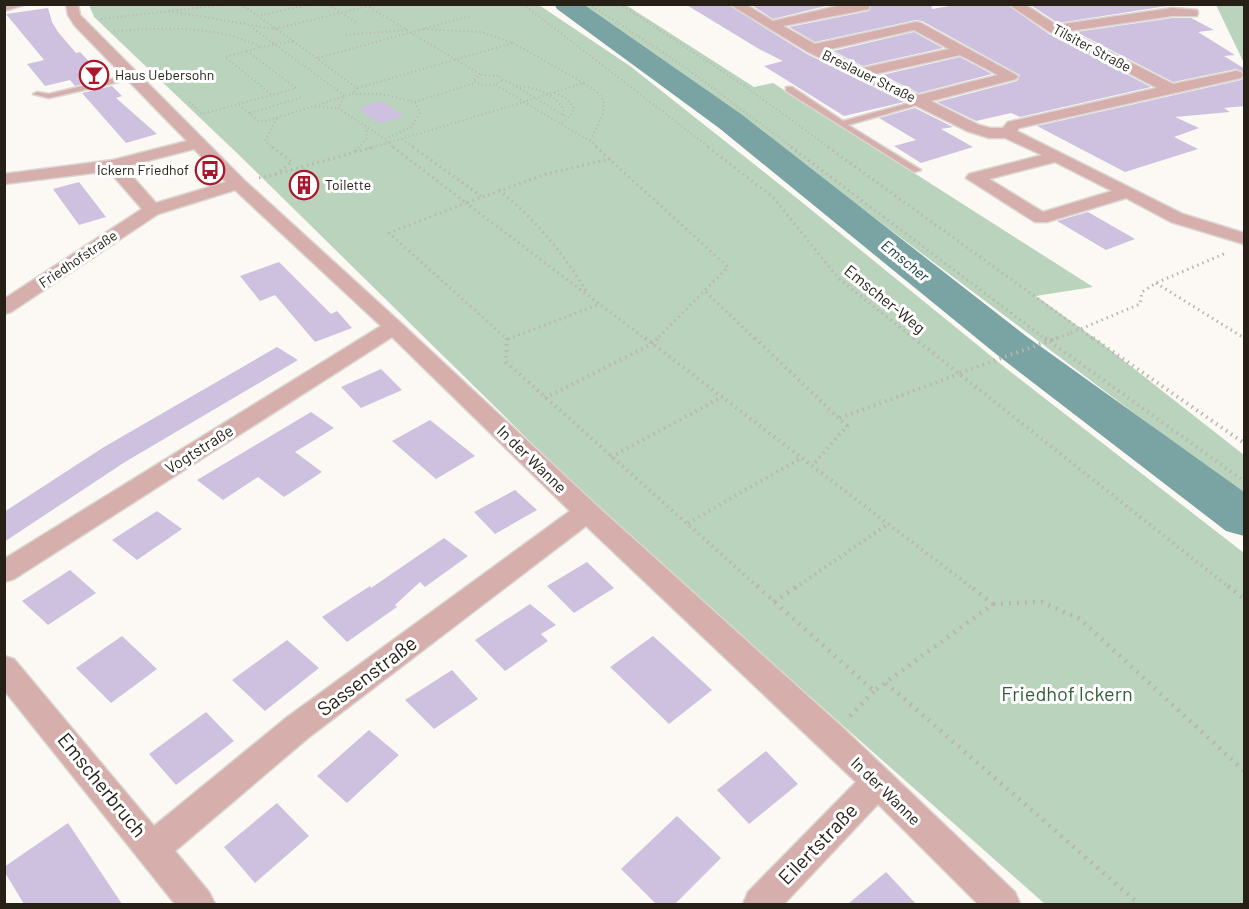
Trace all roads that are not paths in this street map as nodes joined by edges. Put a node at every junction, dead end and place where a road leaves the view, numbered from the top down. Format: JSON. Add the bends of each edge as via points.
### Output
{"nodes":[{"id":1,"x":21,"y":4,"type":"edge"},
{"id":2,"x":72,"y":4,"type":"edge"},
{"id":3,"x":735,"y":4,"type":"edge"},
{"id":4,"x":1014,"y":4,"type":"edge"},
{"id":5,"x":865,"y":6,"type":"dead end"},
{"id":6,"x":4,"y":7,"type":"edge"},
{"id":7,"x":1192,"y":13,"type":"dead end"},
{"id":8,"x":772,"y":25,"type":"junction"},
{"id":9,"x":1054,"y":29,"type":"junction"},
{"id":10,"x":813,"y":49,"type":"junction"},
{"id":11,"x":963,"y":50,"type":"junction"},
{"id":12,"x":862,"y":73,"type":"junction"},
{"id":13,"x":1236,"y":75,"type":"dead end"},
{"id":14,"x":133,"y":76,"type":"junction"},
{"id":15,"x":1171,"y":88,"type":"junction"},
{"id":16,"x":789,"y":89,"type":"dead end"},
{"id":17,"x":38,"y":94,"type":"dead end"},
{"id":18,"x":920,"y":100,"type":"junction"},
{"id":19,"x":842,"y":124,"type":"junction"},
{"id":20,"x":1011,"y":129,"type":"junction"},
{"id":21,"x":198,"y":143,"type":"junction"},
{"id":22,"x":1057,"y":156,"type":"junction"},
{"id":23,"x":113,"y":165,"type":"junction"},
{"id":24,"x":917,"y":170,"type":"dead end"},
{"id":25,"x":4,"y":179,"type":"edge"},
{"id":26,"x":238,"y":184,"type":"junction"},
{"id":27,"x":1128,"y":192,"type":"junction"},
{"id":28,"x":152,"y":210,"type":"junction"},
{"id":29,"x":1245,"y":239,"type":"edge"},
{"id":30,"x":4,"y":308,"type":"edge"},
{"id":31,"x":394,"y":327,"type":"junction"},
{"id":32,"x":587,"y":512,"type":"junction"},
{"id":33,"x":4,"y":572,"type":"edge"},
{"id":34,"x":4,"y":668,"type":"edge"},
{"id":35,"x":877,"y":783,"type":"junction"},
{"id":36,"x":153,"y":848,"type":"junction"},
{"id":37,"x":197,"y":904,"type":"edge"},
{"id":38,"x":760,"y":904,"type":"edge"},
{"id":39,"x":1003,"y":904,"type":"edge"}],
"edges":[{"from":1,"to":6,"type":"street"},
{"from":2,"to":14,"type":"street","name":"In der Wanne","via":[[80,23]]},
{"from":3,"to":8,"type":"street","name":"Breslauer Straße"},
{"from":4,"to":9,"type":"street","name":"Tilsiter Straße"},
{"from":5,"to":8,"type":"street"},
{"from":7,"to":9,"type":"street","via":[[1172,12]]},
{"from":8,"to":10,"type":"street","name":"Breslauer Straße"},
{"from":9,"to":15,"type":"street","name":"Tilsiter Straße"},
{"from":10,"to":11,"type":"street","via":[[916,26]]},
{"from":10,"to":12,"type":"street","name":"Breslauer Straße"},
{"from":11,"to":12,"type":"street"},
{"from":11,"to":18,"type":"street","via":[[1011,76]]},
{"from":12,"to":18,"type":"street","name":"Breslauer Straße"},
{"from":13,"to":15,"type":"street","name":"Tilsiter Straße"},
{"from":14,"to":17,"type":"lane","via":[[49,96]]},
{"from":14,"to":21,"type":"street","name":"In der Wanne"},
{"from":15,"to":20,"type":"street","name":"Tilsiter Straße"},
{"from":16,"to":19,"type":"lane"},
{"from":18,"to":19,"type":"lane"},
{"from":18,"to":20,"type":"street","name":"Breslauer Straße","via":[[989,134]]},
{"from":19,"to":24,"type":"lane"},
{"from":20,"to":22,"type":"street","name":"Breslauer Straße"},
{"from":21,"to":23,"type":"street"},
{"from":21,"to":26,"type":"street","name":"In der Wanne"},
{"from":22,"to":27,"type":"street","name":"Breslauer Straße"},
{"from":22,"to":27,"type":"street","via":[[975,178],[1041,218]]},
{"from":23,"to":25,"type":"street"},
{"from":23,"to":28,"type":"street"},
{"from":26,"to":28,"type":"street","name":"Friedhofstraße"},
{"from":26,"to":31,"type":"street","name":"In der Wanne"},
{"from":27,"to":29,"type":"street","name":"Breslauer Straße","via":[[1177,218]]},
{"from":28,"to":30,"type":"street","name":"Friedhofstraße"},
{"from":31,"to":32,"type":"street","name":"In der Wanne"},
{"from":31,"to":33,"type":"street","name":"Vogtstraße"},
{"from":32,"to":35,"type":"street","name":"In der Wanne"},
{"from":32,"to":36,"type":"street","name":"Sassenstraße","via":[[297,728]]},
{"from":34,"to":36,"type":"street","name":"Emscherbruch"},
{"from":35,"to":38,"type":"street","name":"Eilertstraße"},
{"from":35,"to":39,"type":"street","name":"In der Wanne"},
{"from":36,"to":37,"type":"street","name":"Emscherbruch"}]}
